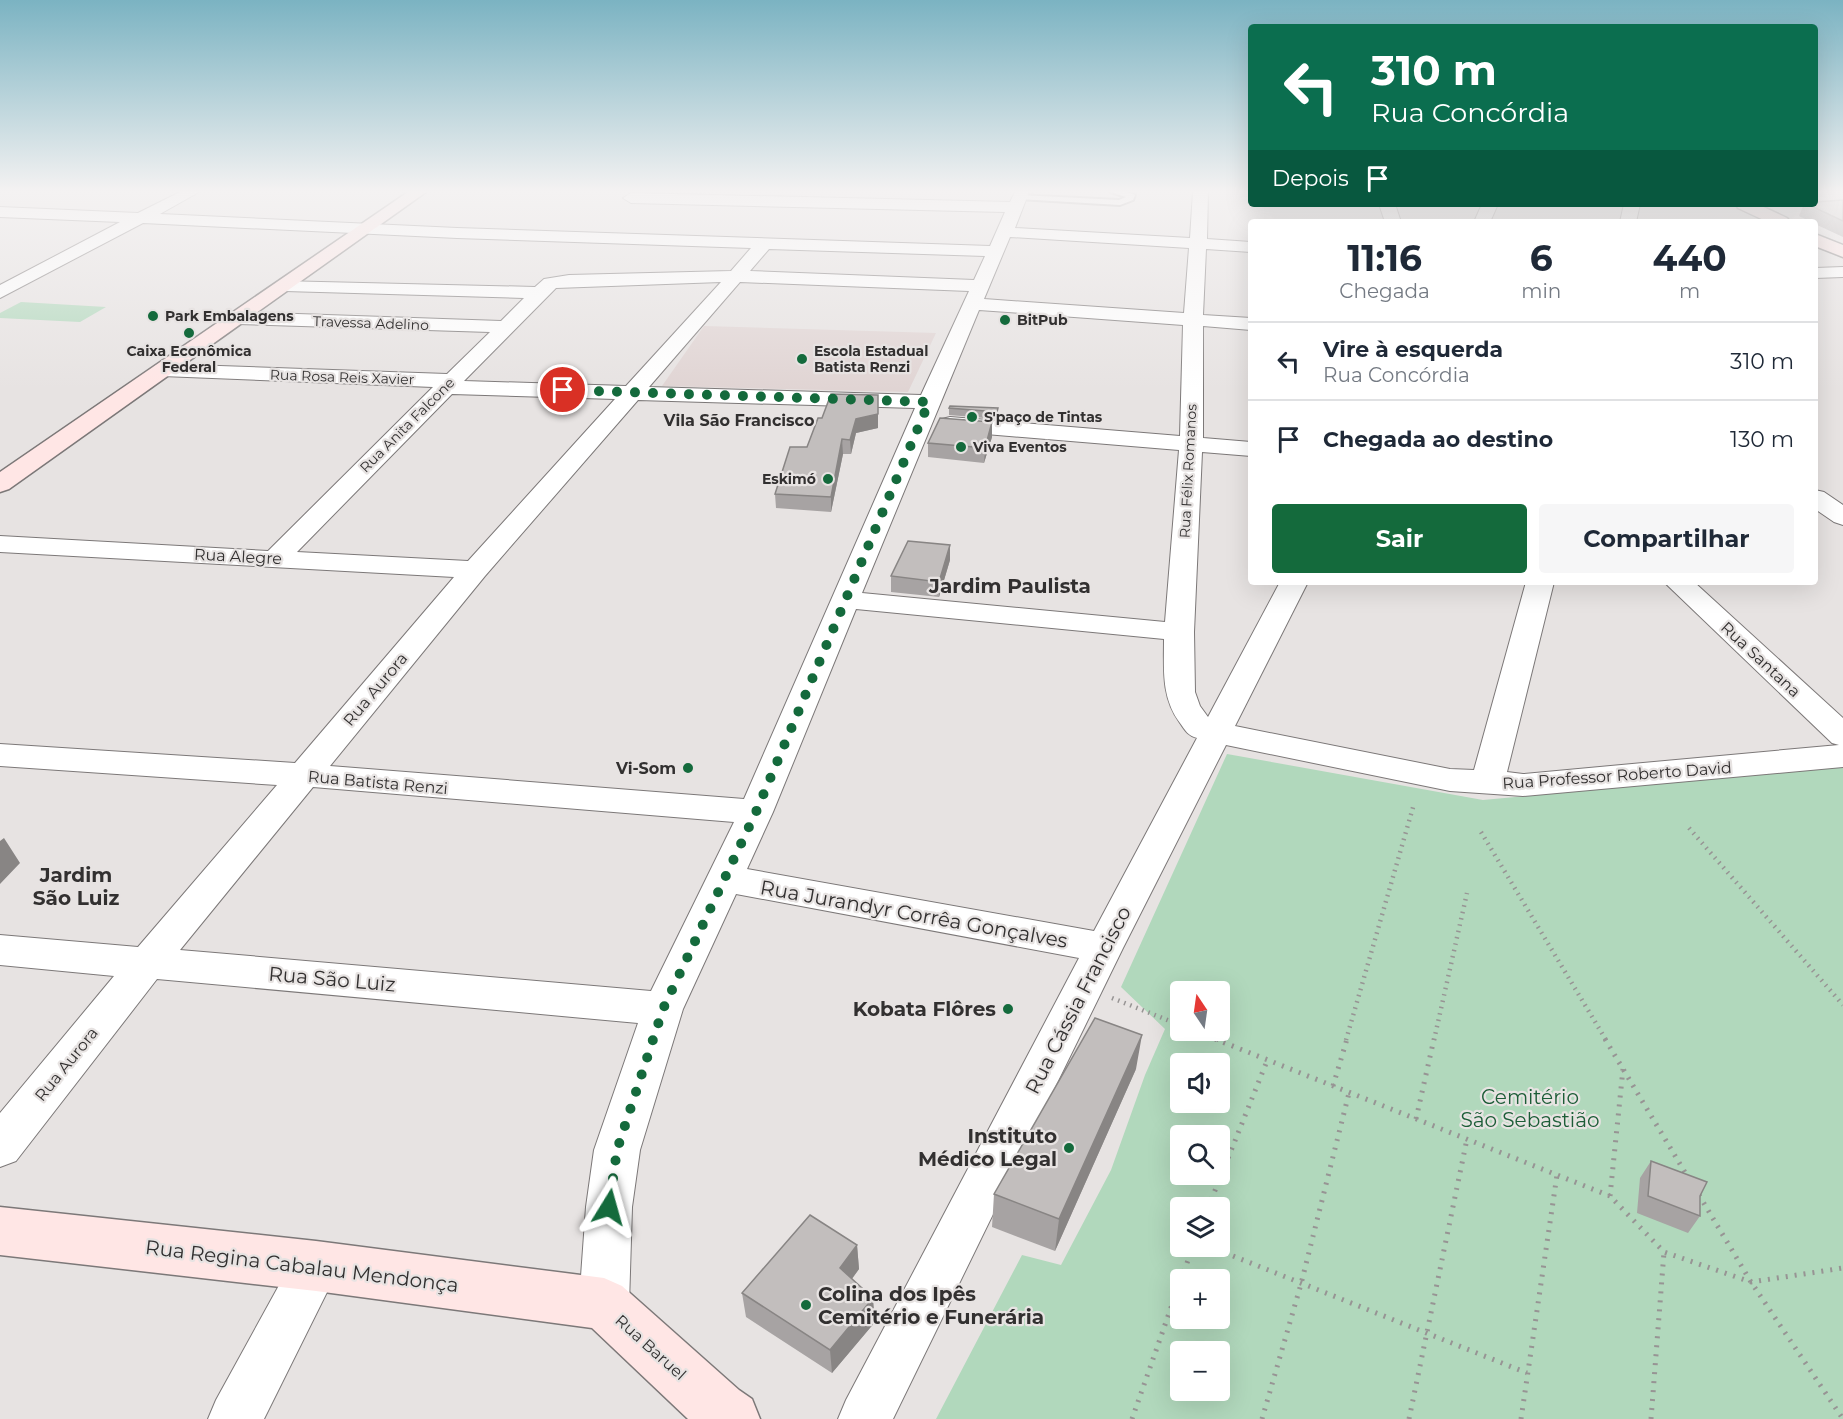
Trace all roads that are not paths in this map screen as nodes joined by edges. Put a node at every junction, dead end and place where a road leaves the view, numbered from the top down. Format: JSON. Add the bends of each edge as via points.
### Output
{"nodes":[{"id":1,"x":64,"y":258,"type":"edge"},
{"id":2,"x":323,"y":258,"type":"edge"},
{"id":3,"x":752,"y":258,"type":"edge"},
{"id":4,"x":993,"y":258,"type":"edge"},
{"id":5,"x":1197,"y":258,"type":"edge"},
{"id":6,"x":1843,"y":272,"type":"edge"},
{"id":7,"x":1818,"y":273,"type":"edge"},
{"id":8,"x":736,"y":276,"type":"junction"},
{"id":9,"x":285,"y":285,"type":"junction"},
{"id":10,"x":0,"y":292,"type":"edge"},
{"id":11,"x":538,"y":293,"type":"junction"},
{"id":12,"x":976,"y":295,"type":"junction"},
{"id":13,"x":237,"y":318,"type":"junction"},
{"id":14,"x":1194,"y":321,"type":"junction"},
{"id":15,"x":1248,"y":324,"type":"edge"},
{"id":16,"x":504,"y":327,"type":"junction"},
{"id":17,"x":162,"y":370,"type":"junction"},
{"id":18,"x":447,"y":384,"type":"junction"},
{"id":19,"x":634,"y":392,"type":"junction"},
{"id":20,"x":925,"y":412,"type":"junction"},
{"id":21,"x":1191,"y":444,"type":"junction"},
{"id":22,"x":1248,"y":449,"type":"edge"},
{"id":23,"x":0,"y":484,"type":"edge"},
{"id":24,"x":1843,"y":495,"type":"edge"},
{"id":25,"x":1818,"y":497,"type":"edge"},
{"id":26,"x":1818,"y":499,"type":"edge"},
{"id":27,"x":1843,"y":517,"type":"edge"},
{"id":28,"x":0,"y":544,"type":"edge"},
{"id":29,"x":276,"y":558,"type":"junction"},
{"id":30,"x":476,"y":570,"type":"junction"},
{"id":31,"x":1292,"y":585,"type":"edge"},
{"id":32,"x":1539,"y":585,"type":"edge"},
{"id":33,"x":1681,"y":585,"type":"edge"},
{"id":34,"x":847,"y":600,"type":"junction"},
{"id":35,"x":1179,"y":632,"type":"junction"},
{"id":36,"x":1215,"y":733,"type":"junction"},
{"id":37,"x":1843,"y":736,"type":"edge"},
{"id":38,"x":0,"y":755,"type":"edge"},
{"id":39,"x":1843,"y":756,"type":"edge"},
{"id":40,"x":302,"y":775,"type":"junction"},
{"id":41,"x":1487,"y":784,"type":"junction"},
{"id":42,"x":756,"y":812,"type":"junction"},
{"id":43,"x":725,"y":879,"type":"junction"},
{"id":44,"x":0,"y":950,"type":"edge"},
{"id":45,"x":147,"y":963,"type":"junction"},
{"id":46,"x":1094,"y":968,"type":"junction"},
{"id":47,"x":663,"y":1009,"type":"junction"},
{"id":48,"x":0,"y":1147,"type":"edge"},
{"id":49,"x":0,"y":1231,"type":"edge"},
{"id":50,"x":316,"y":1266,"type":"junction"},
{"id":51,"x":604,"y":1304,"type":"junction"},
{"id":52,"x":723,"y":1416,"type":"edge"},
{"id":53,"x":235,"y":1419,"type":"edge"},
{"id":54,"x":866,"y":1419,"type":"edge"}],
"edges":[{"from":1,"to":10,"type":"street"},
{"from":2,"to":9,"type":"main road"},
{"from":3,"to":8,"type":"street","name":"Rua Aurora"},
{"from":4,"to":12,"type":"street","name":"Rua Baruel"},
{"from":5,"to":14,"type":"street","name":"Rua Félix Romanos"},
{"from":6,"to":7,"type":"street"},
{"from":8,"to":11,"type":"street","via":[[569,280],[550,283]]},
{"from":8,"to":12,"type":"street"},
{"from":8,"to":19,"type":"street","name":"Rua Aurora"},
{"from":9,"to":11,"type":"street"},
{"from":9,"to":13,"type":"main road"},
{"from":11,"to":16,"type":"street","name":"Rua Anita Falcone"},
{"from":12,"to":14,"type":"street"},
{"from":12,"to":20,"type":"street","name":"Rua Baruel"},
{"from":13,"to":16,"type":"street","name":"Travessa Adelino"},
{"from":13,"to":17,"type":"main road"},
{"from":14,"to":15,"type":"street"},
{"from":14,"to":21,"type":"street","name":"Rua Félix Romanos"},
{"from":16,"to":18,"type":"street","name":"Rua Anita Falcone"},
{"from":17,"to":18,"type":"street","name":"Rua Rosa Reis Xavier"},
{"from":17,"to":23,"type":"main road"},
{"from":18,"to":19,"type":"street","name":"Rua Rosa Reis Xavier"},
{"from":18,"to":29,"type":"street","name":"Rua Anita Falcone"},
{"from":19,"to":20,"type":"street","name":"Rua Rosa Reis Xavier"},
{"from":19,"to":30,"type":"street","name":"Rua Aurora"},
{"from":20,"to":21,"type":"street","name":"Rua Rosa Reis Xavier"},
{"from":20,"to":34,"type":"street","name":"Rua Baruel"},
{"from":21,"to":22,"type":"street","name":"Rua Rosa Reis Xavier"},
{"from":21,"to":35,"type":"street","name":"Rua Félix Romanos"},
{"from":24,"to":25,"type":"street"},
{"from":26,"to":27,"type":"street"},
{"from":28,"to":29,"type":"street","name":"Rua Alegre"},
{"from":29,"to":30,"type":"street","name":"Rua Alegre"},
{"from":30,"to":40,"type":"street","name":"Rua Aurora"},
{"from":31,"to":36,"type":"street","name":"Rua Cássia Francisco"},
{"from":32,"to":41,"type":"street"},
{"from":33,"to":37,"type":"street","name":"Rua Santana"},
{"from":34,"to":35,"type":"street"},
{"from":34,"to":42,"type":"street","name":"Rua Baruel"},
{"from":35,"to":36,"type":"street","name":"Rua Félix Romanos","via":[[1180,692],[1185,708],[1201,729]]},
{"from":36,"to":41,"type":"street","name":"Rua Professor Roberto David","via":[[1449,780]]},
{"from":36,"to":46,"type":"street","name":"Rua Cássia Francisco"},
{"from":38,"to":40,"type":"street","name":"Rua Batista Renzi"},
{"from":39,"to":41,"type":"street","name":"Rua Professor Roberto David","via":[[1523,785]]},
{"from":40,"to":42,"type":"street","name":"Rua Batista Renzi"},
{"from":40,"to":45,"type":"street","name":"Rua Aurora"},
{"from":42,"to":43,"type":"street","name":"Rua Baruel"},
{"from":43,"to":46,"type":"street","name":"Rua Jurandyr Corrêa Gonçalves"},
{"from":43,"to":47,"type":"street","name":"Rua Baruel"},
{"from":44,"to":45,"type":"street","name":"Rua São Luiz"},
{"from":45,"to":47,"type":"street","name":"Rua São Luiz"},
{"from":45,"to":48,"type":"street","name":"Rua Aurora"},
{"from":46,"to":54,"type":"street","name":"Rua Cássia Francisco"},
{"from":47,"to":51,"type":"street","name":"Rua Baruel","via":[[617,1150],[609,1207]]},
{"from":49,"to":50,"type":"main road","name":"Rua Regina Cabalau Mendonça"},
{"from":50,"to":51,"type":"main road","name":"Rua Regina Cabalau Mendonça"},
{"from":50,"to":53,"type":"street"},
{"from":51,"to":52,"type":"main road","name":"Rua Baruel"}]}
